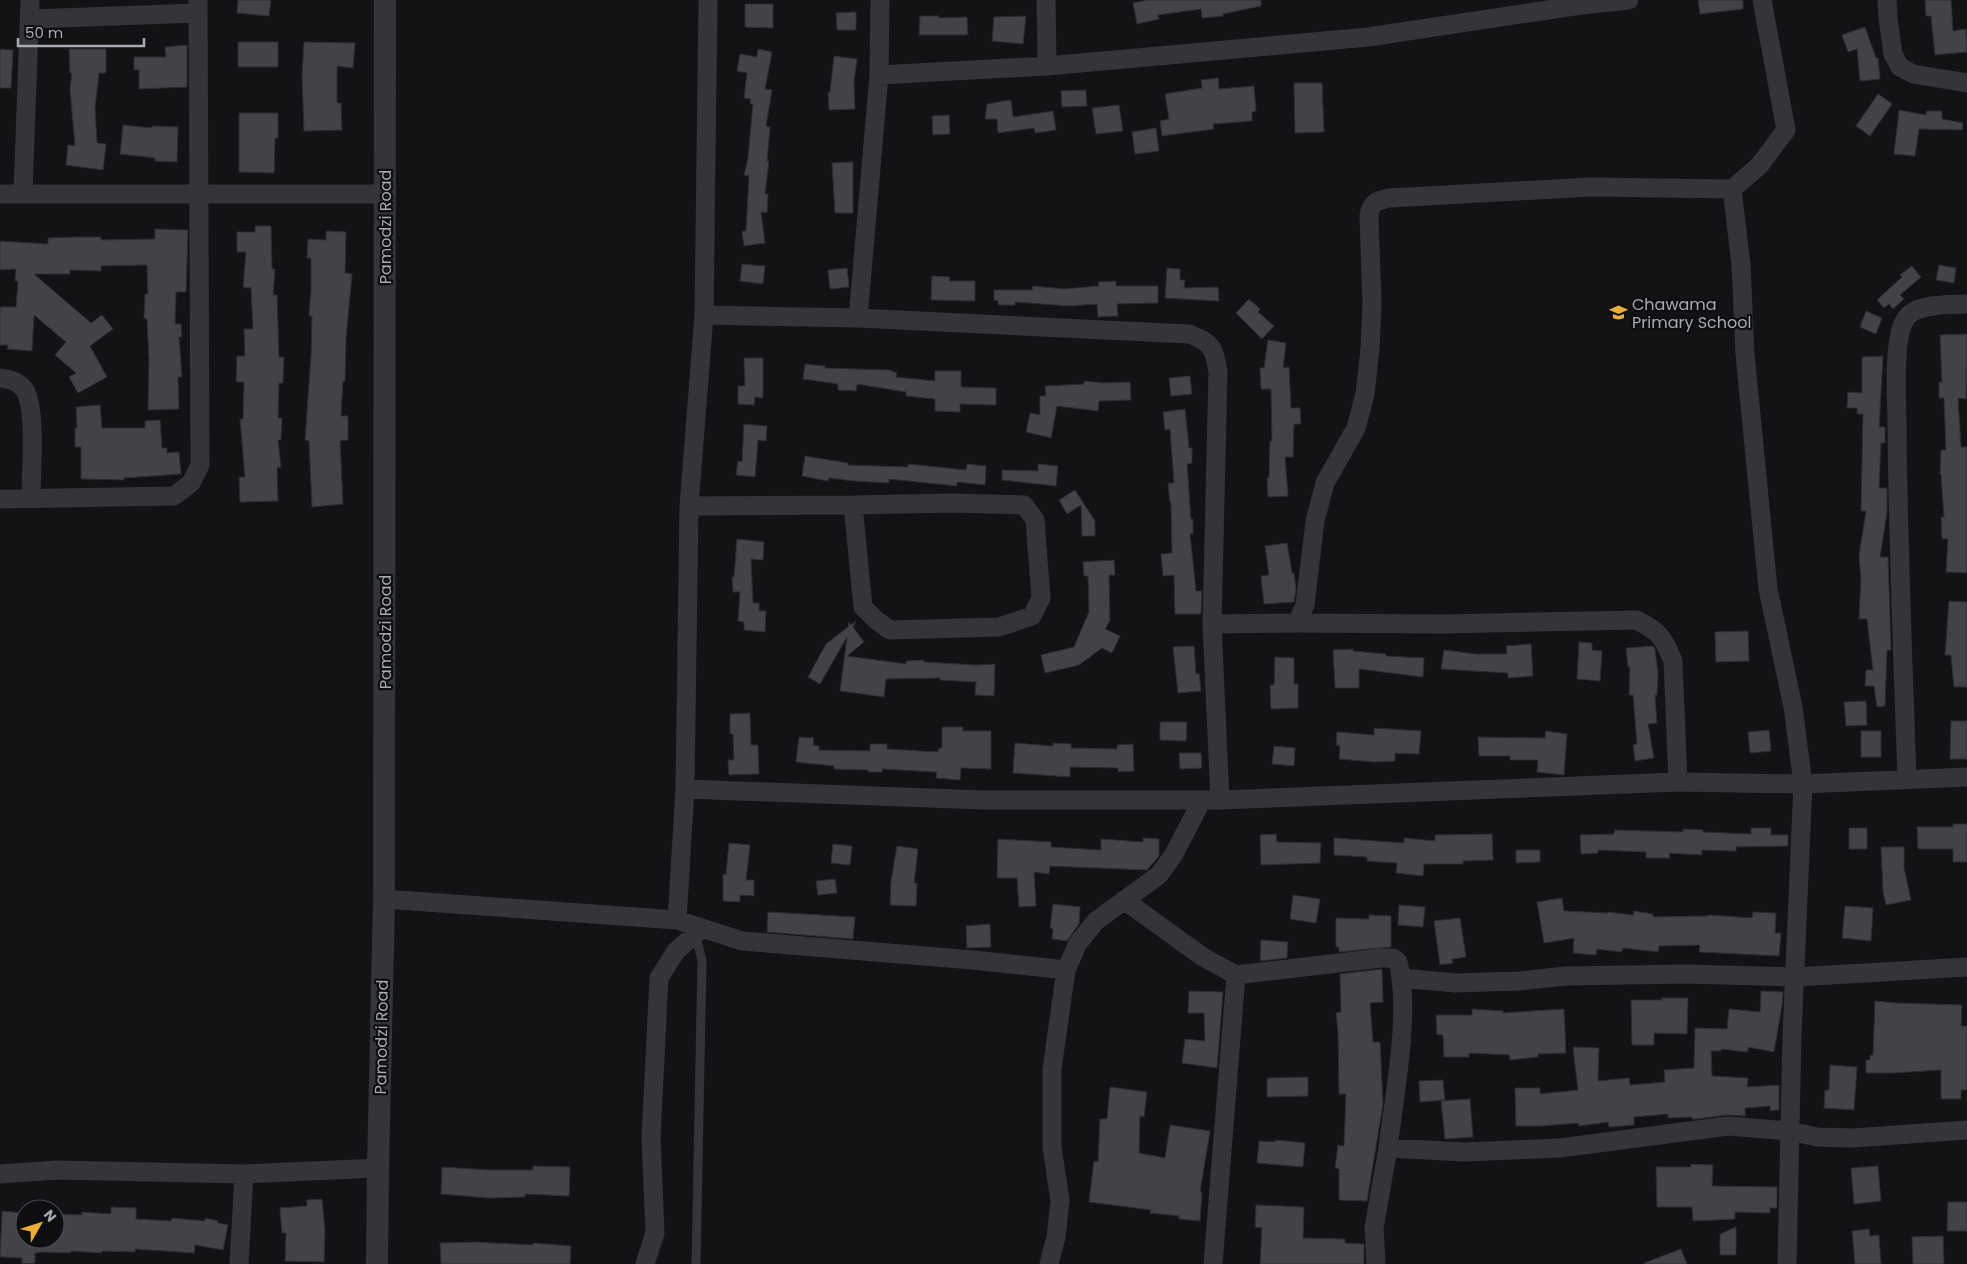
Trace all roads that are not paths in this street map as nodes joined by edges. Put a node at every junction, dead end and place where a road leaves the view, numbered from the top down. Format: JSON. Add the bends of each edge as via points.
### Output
{"nodes":[{"id":1,"x":30,"y":0,"type":"edge"},
{"id":2,"x":385,"y":0,"type":"edge"},
{"id":3,"x":708,"y":0,"type":"edge"},
{"id":4,"x":880,"y":0,"type":"edge"},
{"id":5,"x":1046,"y":0,"type":"edge"},
{"id":6,"x":1629,"y":0,"type":"edge"},
{"id":7,"x":1762,"y":0,"type":"edge"},
{"id":8,"x":1887,"y":0,"type":"edge"},
{"id":9,"x":198,"y":6,"type":"edge"},
{"id":10,"x":30,"y":19,"type":"junction"},
{"id":11,"x":1047,"y":66,"type":"junction"},
{"id":12,"x":879,"y":76,"type":"junction"},
{"id":13,"x":1967,"y":83,"type":"edge"},
{"id":14,"x":1732,"y":189,"type":"junction"},
{"id":15,"x":0,"y":194,"type":"edge"},
{"id":16,"x":23,"y":194,"type":"junction"},
{"id":17,"x":197,"y":194,"type":"junction"},
{"id":18,"x":386,"y":194,"type":"junction"},
{"id":19,"x":1967,"y":304,"type":"edge"},
{"id":20,"x":704,"y":315,"type":"junction"},
{"id":21,"x":858,"y":318,"type":"junction"},
{"id":22,"x":0,"y":378,"type":"edge"},
{"id":23,"x":31,"y":497,"type":"junction"},
{"id":24,"x":0,"y":498,"type":"edge"},
{"id":25,"x":853,"y":505,"type":"junction"},
{"id":26,"x":689,"y":506,"type":"junction"},
{"id":27,"x":1297,"y":623,"type":"junction"},
{"id":28,"x":1212,"y":624,"type":"junction"},
{"id":29,"x":1967,"y":777,"type":"edge"},
{"id":30,"x":1906,"y":778,"type":"junction"},
{"id":31,"x":1678,"y":782,"type":"junction"},
{"id":32,"x":1803,"y":784,"type":"junction"},
{"id":33,"x":685,"y":789,"type":"junction"},
{"id":34,"x":1211,"y":800,"type":"junction"},
{"id":35,"x":384,"y":899,"type":"junction"},
{"id":36,"x":1124,"y":900,"type":"junction"},
{"id":37,"x":689,"y":926,"type":"junction"},
{"id":38,"x":1967,"y":967,"type":"edge"},
{"id":39,"x":1066,"y":970,"type":"junction"},
{"id":40,"x":1236,"y":975,"type":"junction"},
{"id":41,"x":1796,"y":977,"type":"junction"},
{"id":42,"x":1402,"y":978,"type":"junction"},
{"id":43,"x":1967,"y":1130,"type":"edge"},
{"id":44,"x":1790,"y":1131,"type":"junction"},
{"id":45,"x":1388,"y":1148,"type":"junction"},
{"id":46,"x":378,"y":1168,"type":"junction"},
{"id":47,"x":0,"y":1174,"type":"edge"},
{"id":48,"x":244,"y":1174,"type":"junction"},
{"id":49,"x":239,"y":1264,"type":"edge"},
{"id":50,"x":377,"y":1264,"type":"edge"},
{"id":51,"x":644,"y":1264,"type":"edge"},
{"id":52,"x":696,"y":1264,"type":"edge"},
{"id":53,"x":1049,"y":1264,"type":"edge"},
{"id":54,"x":1213,"y":1264,"type":"edge"},
{"id":55,"x":1376,"y":1264,"type":"edge"},
{"id":56,"x":1787,"y":1264,"type":"edge"}],
"edges":[{"from":1,"to":10,"type":"street"},
{"from":2,"to":18,"type":"street","name":"Pamodzi Road"},
{"from":3,"to":20,"type":"street"},
{"from":4,"to":12,"type":"street"},
{"from":5,"to":11,"type":"street"},
{"from":6,"to":11,"type":"street","via":[[1368,37]]},
{"from":7,"to":14,"type":"street","via":[[1786,130],[1759,166]]},
{"from":8,"to":13,"type":"street","via":[[1893,54],[1900,68],[1913,74]]},
{"from":9,"to":10,"type":"street"},
{"from":9,"to":17,"type":"street"},
{"from":10,"to":16,"type":"street"},
{"from":11,"to":12,"type":"street"},
{"from":12,"to":21,"type":"street"},
{"from":14,"to":27,"type":"street","via":[[1591,187],[1377,200],[1369,216],[1372,304],[1365,394],[1356,428],[1325,483],[1314,528],[1305,605]]},
{"from":14,"to":32,"type":"street","via":[[1768,589],[1793,707]]},
{"from":15,"to":16,"type":"street"},
{"from":16,"to":17,"type":"street"},
{"from":17,"to":18,"type":"street"},
{"from":17,"to":23,"type":"street","via":[[200,465],[191,484],[174,496]]},
{"from":18,"to":35,"type":"street","name":"Pamodzi Road"},
{"from":19,"to":30,"type":"street","via":[[1923,307],[1907,317],[1900,334],[1897,358],[1898,504]]},
{"from":20,"to":21,"type":"street"},
{"from":20,"to":26,"type":"street"},
{"from":21,"to":28,"type":"street","via":[[1188,334],[1204,340],[1215,352],[1218,372]]},
{"from":22,"to":23,"type":"street","via":[[17,382],[25,391],[32,410]]},
{"from":23,"to":24,"type":"street"},
{"from":25,"to":25,"type":"street","via":[[953,502],[1024,505],[1035,520],[1041,598],[1032,616],[999,627],[890,630],[863,607]]},
{"from":25,"to":26,"type":"street"},
{"from":26,"to":33,"type":"street"},
{"from":27,"to":28,"type":"street"},
{"from":27,"to":31,"type":"street","via":[[1636,620],[1652,627],[1662,637],[1673,661]]},
{"from":28,"to":34,"type":"street"},
{"from":29,"to":30,"type":"street"},
{"from":30,"to":32,"type":"street"},
{"from":31,"to":32,"type":"street"},
{"from":31,"to":34,"type":"street"},
{"from":32,"to":41,"type":"street"},
{"from":33,"to":34,"type":"street","via":[[983,800]]},
{"from":33,"to":37,"type":"street"},
{"from":34,"to":36,"type":"street","via":[[1159,875]]},
{"from":35,"to":37,"type":"street"},
{"from":35,"to":46,"type":"street","name":"Pamodzi Road"},
{"from":36,"to":39,"type":"street","via":[[1096,921],[1078,943]]},
{"from":36,"to":40,"type":"street","via":[[1202,957]]},
{"from":37,"to":39,"type":"street","via":[[742,941]]},
{"from":37,"to":51,"type":"street","via":[[659,978],[651,1137],[655,1233]]},
{"from":37,"to":52,"type":"lane","via":[[702,960]]},
{"from":38,"to":41,"type":"street"},
{"from":39,"to":53,"type":"street","via":[[1052,1069],[1052,1146],[1060,1201]]},
{"from":40,"to":42,"type":"street","via":[[1393,958],[1398,962]]},
{"from":40,"to":54,"type":"street"},
{"from":41,"to":42,"type":"street","via":[[1686,974],[1566,976],[1455,983]]},
{"from":41,"to":44,"type":"street"},
{"from":42,"to":45,"type":"street","via":[[1401,1032]]},
{"from":43,"to":44,"type":"street","via":[[1853,1138],[1817,1137]]},
{"from":44,"to":45,"type":"street","via":[[1728,1126],[1560,1148],[1464,1152]]},
{"from":44,"to":56,"type":"street"},
{"from":45,"to":55,"type":"street","via":[[1374,1228]]},
{"from":46,"to":48,"type":"street"},
{"from":46,"to":50,"type":"street","name":"Pamodzi Road"},
{"from":47,"to":48,"type":"street","via":[[57,1170]]},
{"from":48,"to":49,"type":"street"}]}
